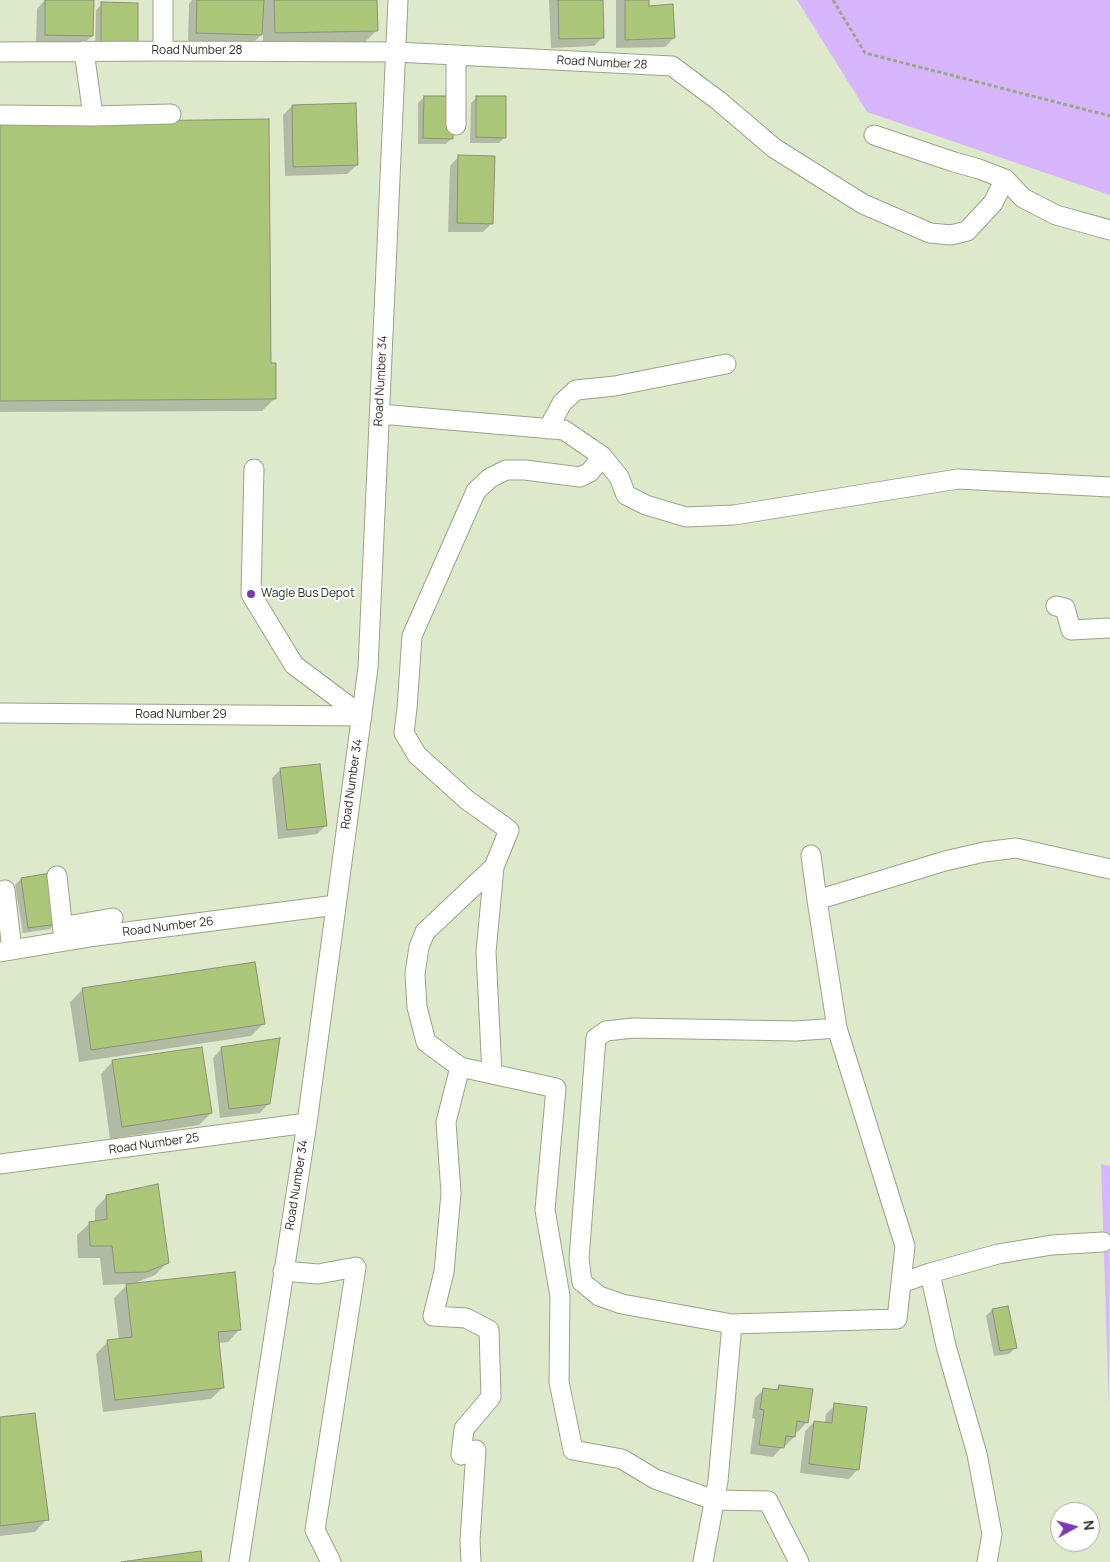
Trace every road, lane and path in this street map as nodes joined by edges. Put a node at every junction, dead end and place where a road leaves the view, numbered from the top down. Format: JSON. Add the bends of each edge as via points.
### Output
{"nodes":[{"id":1,"x":163,"y":0,"type":"edge"},
{"id":2,"x":398,"y":0,"type":"edge"},
{"id":3,"x":833,"y":0,"type":"edge"},
{"id":4,"x":163,"y":51,"type":"junction"},
{"id":5,"x":0,"y":52,"type":"edge"},
{"id":6,"x":84,"y":52,"type":"junction"},
{"id":7,"x":396,"y":52,"type":"junction"},
{"id":8,"x":456,"y":56,"type":"junction"},
{"id":9,"x":171,"y":114,"type":"dead end"},
{"id":10,"x":0,"y":115,"type":"edge"},
{"id":11,"x":93,"y":116,"type":"junction"},
{"id":12,"x":1110,"y":116,"type":"edge"},
{"id":13,"x":456,"y":125,"type":"dead end"},
{"id":14,"x":874,"y":135,"type":"dead end"},
{"id":15,"x":1005,"y":179,"type":"junction"},
{"id":16,"x":1110,"y":230,"type":"edge"},
{"id":17,"x":726,"y":364,"type":"dead end"},
{"id":18,"x":380,"y":414,"type":"junction"},
{"id":19,"x":548,"y":429,"type":"junction"},
{"id":20,"x":602,"y":456,"type":"junction"},
{"id":21,"x":254,"y":469,"type":"dead end"},
{"id":22,"x":1110,"y":487,"type":"edge"},
{"id":23,"x":1056,"y":606,"type":"dead end"},
{"id":24,"x":1110,"y":628,"type":"edge"},
{"id":25,"x":0,"y":714,"type":"edge"},
{"id":26,"x":362,"y":716,"type":"junction"},
{"id":27,"x":811,"y":855,"type":"dead end"},
{"id":28,"x":494,"y":867,"type":"junction"},
{"id":29,"x":1110,"y":869,"type":"edge"},
{"id":30,"x":57,"y":876,"type":"dead end"},
{"id":31,"x":5,"y":890,"type":"dead end"},
{"id":32,"x":817,"y":900,"type":"junction"},
{"id":33,"x":336,"y":905,"type":"junction"},
{"id":34,"x":113,"y":918,"type":"dead end"},
{"id":35,"x":95,"y":929,"type":"junction"},
{"id":36,"x":68,"y":932,"type":"junction"},
{"id":37,"x":6,"y":951,"type":"edge"},
{"id":38,"x":837,"y":1028,"type":"junction"},
{"id":39,"x":460,"y":1067,"type":"junction"},
{"id":40,"x":492,"y":1074,"type":"junction"},
{"id":41,"x":307,"y":1123,"type":"junction"},
{"id":42,"x":0,"y":1164,"type":"edge"},
{"id":43,"x":1103,"y":1242,"type":"dead end"},
{"id":44,"x":283,"y":1271,"type":"junction"},
{"id":45,"x":930,"y":1273,"type":"junction"},
{"id":46,"x":901,"y":1284,"type":"junction"},
{"id":47,"x":732,"y":1324,"type":"junction"},
{"id":48,"x":714,"y":1500,"type":"junction"},
{"id":49,"x":239,"y":1562,"type":"edge"},
{"id":50,"x":331,"y":1562,"type":"edge"},
{"id":51,"x":470,"y":1562,"type":"edge"},
{"id":52,"x":703,"y":1562,"type":"edge"},
{"id":53,"x":799,"y":1562,"type":"edge"},
{"id":54,"x":987,"y":1562,"type":"edge"}],
"edges":[{"from":1,"to":4,"type":"street"},
{"from":2,"to":7,"type":"street","name":"Road Number 34"},
{"from":3,"to":12,"type":"path","via":[[865,53]]},
{"from":4,"to":6,"type":"street","name":"Road Number 28"},
{"from":4,"to":7,"type":"street","name":"Road Number 28"},
{"from":5,"to":6,"type":"street","name":"Road Number 28"},
{"from":6,"to":11,"type":"street"},
{"from":7,"to":8,"type":"street","name":"Road Number 28"},
{"from":7,"to":18,"type":"street","name":"Road Number 34"},
{"from":8,"to":13,"type":"street"},
{"from":8,"to":15,"type":"street","name":"Road Number 28","via":[[672,66],[774,148],[863,204],[930,233],[951,235],[967,231],[993,203]]},
{"from":9,"to":11,"type":"street"},
{"from":10,"to":11,"type":"street"},
{"from":14,"to":15,"type":"street"},
{"from":15,"to":16,"type":"street","via":[[1023,198],[1056,215]]},
{"from":17,"to":19,"type":"street","via":[[616,386],[576,390],[562,403]]},
{"from":18,"to":19,"type":"street"},
{"from":18,"to":26,"type":"street","name":"Road Number 34","via":[[368,668]]},
{"from":19,"to":20,"type":"street","via":[[564,430]]},
{"from":20,"to":22,"type":"street","via":[[620,477],[626,494],[646,505],[686,517],[734,515],[958,480]]},
{"from":20,"to":28,"type":"street","via":[[590,472],[580,477],[506,470],[490,478],[476,491],[412,636],[404,733],[417,755],[467,800],[509,830]]},
{"from":21,"to":26,"type":"street","via":[[251,594],[294,665]]},
{"from":23,"to":24,"type":"street","via":[[1065,608],[1071,630]]},
{"from":25,"to":26,"type":"street","name":"Road Number 29"},
{"from":26,"to":33,"type":"street","name":"Road Number 34"},
{"from":27,"to":32,"type":"street"},
{"from":28,"to":39,"type":"street","via":[[425,932],[419,947],[417,1007],[426,1042]]},
{"from":28,"to":40,"type":"street","via":[[486,952]]},
{"from":29,"to":32,"type":"street","via":[[1016,848],[944,861]]},
{"from":30,"to":36,"type":"street"},
{"from":31,"to":37,"type":"street"},
{"from":32,"to":38,"type":"street"},
{"from":33,"to":35,"type":"street","name":"Road Number 26"},
{"from":33,"to":41,"type":"street","name":"Road Number 34"},
{"from":34,"to":35,"type":"street"},
{"from":35,"to":36,"type":"street","name":"Road Number 26"},
{"from":36,"to":37,"type":"street","name":"Road Number 26"},
{"from":38,"to":46,"type":"street","via":[[906,1246]]},
{"from":38,"to":47,"type":"street","via":[[796,1032],[633,1028],[606,1031],[596,1038],[579,1259],[582,1282],[600,1296],[622,1304]]},
{"from":39,"to":40,"type":"street"},
{"from":39,"to":51,"type":"street","via":[[446,1122],[451,1193],[444,1272],[432,1316],[466,1318],[489,1330],[491,1397],[464,1429],[461,1455],[476,1450]]},
{"from":40,"to":48,"type":"street","via":[[556,1088],[545,1210],[560,1296],[559,1382],[573,1450],[622,1459],[655,1479]]},
{"from":41,"to":42,"type":"street","name":"Road Number 25"},
{"from":41,"to":44,"type":"street","name":"Road Number 34"},
{"from":43,"to":45,"type":"street","via":[[1052,1245],[998,1254]]},
{"from":44,"to":49,"type":"street","name":"Road Number 34"},
{"from":44,"to":50,"type":"street","via":[[318,1274],[356,1267],[315,1530]]},
{"from":45,"to":46,"type":"street"},
{"from":45,"to":54,"type":"street","via":[[946,1346],[977,1454],[992,1534]]},
{"from":46,"to":47,"type":"street","via":[[897,1320]]},
{"from":47,"to":48,"type":"street"},
{"from":48,"to":52,"type":"street"},
{"from":48,"to":53,"type":"street","via":[[768,1501]]}]}
